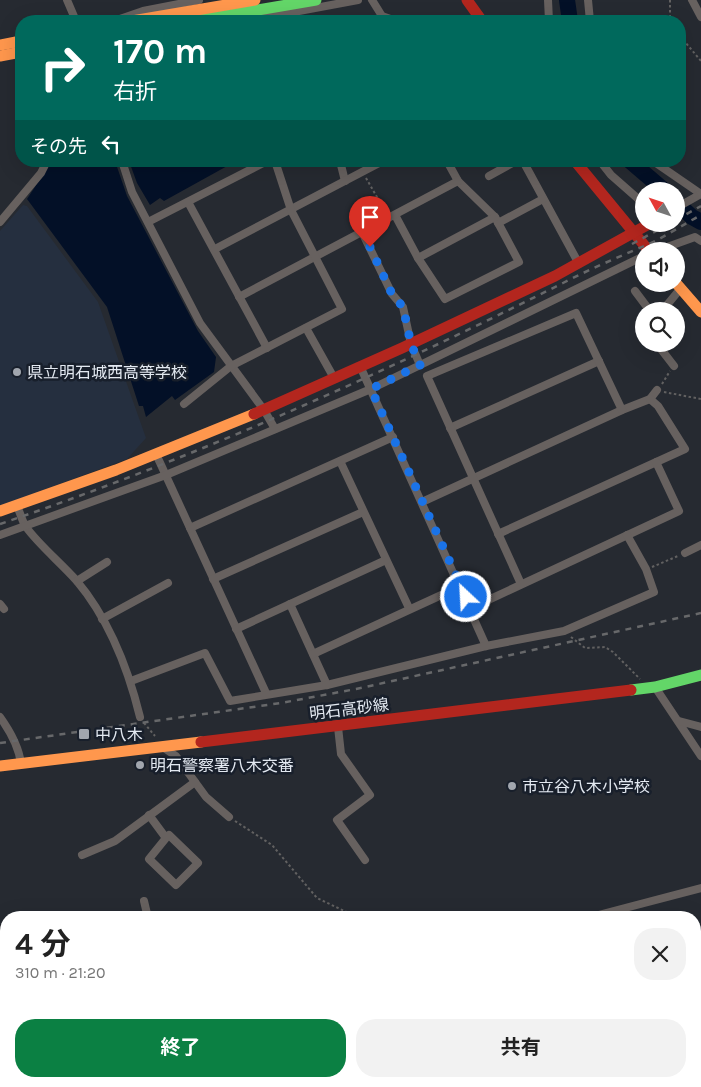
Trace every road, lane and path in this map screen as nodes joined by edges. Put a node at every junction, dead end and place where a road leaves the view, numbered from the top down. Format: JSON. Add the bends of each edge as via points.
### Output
{"nodes":[{"id":1,"x":67,"y":0,"type":"edge"},
{"id":2,"x":200,"y":0,"type":"edge"},
{"id":3,"x":255,"y":0,"type":"edge"},
{"id":4,"x":316,"y":0,"type":"edge"},
{"id":5,"x":358,"y":0,"type":"edge"},
{"id":6,"x":372,"y":0,"type":"edge"},
{"id":7,"x":467,"y":0,"type":"edge"},
{"id":8,"x":548,"y":0,"type":"edge"},
{"id":9,"x":588,"y":0,"type":"edge"},
{"id":10,"x":670,"y":0,"type":"edge"},
{"id":11,"x":692,"y":0,"type":"edge"},
{"id":12,"x":73,"y":15,"type":"edge"},
{"id":13,"x":131,"y":15,"type":"edge"},
{"id":14,"x":167,"y":15,"type":"edge"},
{"id":15,"x":229,"y":15,"type":"edge"},
{"id":16,"x":277,"y":15,"type":"edge"},
{"id":17,"x":381,"y":15,"type":"edge"},
{"id":18,"x":478,"y":15,"type":"edge"},
{"id":19,"x":549,"y":15,"type":"edge"},
{"id":20,"x":589,"y":15,"type":"edge"},
{"id":21,"x":670,"y":15,"type":"edge"},
{"id":22,"x":701,"y":17,"type":"edge"},
{"id":23,"x":15,"y":42,"type":"edge"},
{"id":24,"x":686,"y":43,"type":"edge"},
{"id":25,"x":0,"y":45,"type":"edge"},
{"id":26,"x":15,"y":53,"type":"edge"},
{"id":27,"x":0,"y":56,"type":"edge"},
{"id":28,"x":701,"y":61,"type":"edge"},
{"id":29,"x":44,"y":167,"type":"edge"},
{"id":30,"x":124,"y":167,"type":"edge"},
{"id":31,"x":255,"y":167,"type":"edge"},
{"id":32,"x":277,"y":167,"type":"edge"},
{"id":33,"x":342,"y":167,"type":"edge"},
{"id":34,"x":372,"y":167,"type":"edge"},
{"id":35,"x":450,"y":167,"type":"edge"},
{"id":36,"x":505,"y":167,"type":"edge"},
{"id":37,"x":526,"y":167,"type":"edge"},
{"id":38,"x":579,"y":167,"type":"edge"},
{"id":39,"x":605,"y":167,"type":"edge"},
{"id":40,"x":662,"y":167,"type":"edge"},
{"id":41,"x":363,"y":172,"type":"junction"},
{"id":42,"x":489,"y":176,"type":"dead end"},
{"id":43,"x":345,"y":181,"type":"junction"},
{"id":44,"x":458,"y":181,"type":"junction"},
{"id":45,"x":701,"y":194,"type":"edge"},
{"id":46,"x":635,"y":196,"type":"edge"},
{"id":47,"x":543,"y":199,"type":"junction"},
{"id":48,"x":188,"y":202,"type":"junction"},
{"id":49,"x":685,"y":203,"type":"edge"},
{"id":50,"x":291,"y":210,"type":"junction"},
{"id":51,"x":392,"y":216,"type":"junction"},
{"id":52,"x":496,"y":220,"type":"junction"},
{"id":53,"x":0,"y":222,"type":"edge"},
{"id":54,"x":148,"y":222,"type":"junction"},
{"id":55,"x":362,"y":232,"type":"junction"},
{"id":56,"x":636,"y":232,"type":"edge"},
{"id":57,"x":633,"y":234,"type":"junction"},
{"id":58,"x":701,"y":241,"type":"edge"},
{"id":59,"x":641,"y":242,"type":"edge"},
{"id":60,"x":681,"y":242,"type":"edge"},
{"id":61,"x":215,"y":250,"type":"junction"},
{"id":62,"x":315,"y":257,"type":"junction"},
{"id":63,"x":418,"y":258,"type":"junction"},
{"id":64,"x":635,"y":260,"type":"edge"},
{"id":65,"x":579,"y":264,"type":"junction"},
{"id":66,"x":684,"y":292,"type":"edge"},
{"id":67,"x":239,"y":297,"type":"junction"},
{"id":68,"x":701,"y":312,"type":"edge"},
{"id":69,"x":306,"y":328,"type":"junction"},
{"id":70,"x":411,"y":344,"type":"junction"},
{"id":71,"x":267,"y":348,"type":"junction"},
{"id":72,"x":663,"y":352,"type":"edge"},
{"id":73,"x":598,"y":360,"type":"junction"},
{"id":74,"x":420,"y":365,"type":"junction"},
{"id":75,"x":231,"y":366,"type":"junction"},
{"id":76,"x":360,"y":366,"type":"junction"},
{"id":77,"x":674,"y":366,"type":"joint"},
{"id":78,"x":334,"y":378,"type":"junction"},
{"id":79,"x":371,"y":389,"type":"junction"},
{"id":80,"x":657,"y":390,"type":"junction"},
{"id":81,"x":650,"y":399,"type":"junction"},
{"id":82,"x":701,"y":399,"type":"edge"},
{"id":83,"x":184,"y":404,"type":"dead end"},
{"id":84,"x":264,"y":410,"type":"junction"},
{"id":85,"x":622,"y":410,"type":"junction"},
{"id":86,"x":450,"y":428,"type":"junction"},
{"id":87,"x":275,"y":429,"type":"junction"},
{"id":88,"x":393,"y":438,"type":"junction"},
{"id":89,"x":156,"y":454,"type":"junction"},
{"id":90,"x":340,"y":461,"type":"junction"},
{"id":91,"x":656,"y":462,"type":"junction"},
{"id":92,"x":166,"y":475,"type":"junction"},
{"id":93,"x":473,"y":479,"type":"junction"},
{"id":94,"x":422,"y":502,"type":"junction"},
{"id":95,"x":17,"y":506,"type":"junction"},
{"id":96,"x":0,"y":511,"type":"edge"},
{"id":97,"x":363,"y":512,"type":"junction"},
{"id":98,"x":26,"y":526,"type":"junction"},
{"id":99,"x":190,"y":528,"type":"junction"},
{"id":100,"x":498,"y":534,"type":"junction"},
{"id":101,"x":0,"y":535,"type":"edge"},
{"id":102,"x":627,"y":535,"type":"junction"},
{"id":103,"x":701,"y":545,"type":"edge"},
{"id":104,"x":685,"y":553,"type":"joint"},
{"id":105,"x":386,"y":560,"type":"junction"},
{"id":106,"x":107,"y":562,"type":"dead end"},
{"id":107,"x":646,"y":569,"type":"junction"},
{"id":108,"x":213,"y":579,"type":"junction"},
{"id":109,"x":77,"y":582,"type":"junction"},
{"id":110,"x":168,"y":583,"type":"dead end"},
{"id":111,"x":521,"y":584,"type":"junction"},
{"id":112,"x":461,"y":586,"type":"junction"},
{"id":113,"x":290,"y":604,"type":"junction"},
{"id":114,"x":409,"y":608,"type":"junction"},
{"id":115,"x":471,"y":608,"type":"junction"},
{"id":116,"x":102,"y":619,"type":"junction"},
{"id":117,"x":236,"y":629,"type":"junction"},
{"id":118,"x":564,"y":631,"type":"junction"},
{"id":119,"x":486,"y":646,"type":"junction"},
{"id":120,"x":313,"y":654,"type":"junction"},
{"id":121,"x":701,"y":676,"type":"edge"},
{"id":122,"x":131,"y":681,"type":"junction"},
{"id":123,"x":327,"y":685,"type":"junction"},
{"id":124,"x":655,"y":688,"type":"junction"},
{"id":125,"x":266,"y":693,"type":"junction"},
{"id":126,"x":0,"y":717,"type":"edge"},
{"id":127,"x":140,"y":717,"type":"joint"},
{"id":128,"x":679,"y":721,"type":"junction"},
{"id":129,"x":338,"y":726,"type":"junction"},
{"id":130,"x":701,"y":727,"type":"edge"},
{"id":131,"x":164,"y":748,"type":"junction"},
{"id":132,"x":701,"y":756,"type":"edge"},
{"id":133,"x":21,"y":764,"type":"junction"},
{"id":134,"x":0,"y":766,"type":"edge"},
{"id":135,"x":195,"y":782,"type":"junction"},
{"id":136,"x":149,"y":815,"type":"junction"},
{"id":137,"x":229,"y":817,"type":"joint"},
{"id":138,"x":166,"y":838,"type":"junction"},
{"id":139,"x":82,"y":855,"type":"dead end"},
{"id":140,"x":364,"y":860,"type":"dead end"},
{"id":141,"x":701,"y":888,"type":"edge"},
{"id":142,"x":144,"y":900,"type":"dead end"},
{"id":143,"x":146,"y":911,"type":"edge"},
{"id":144,"x":345,"y":911,"type":"edge"},
{"id":145,"x":614,"y":911,"type":"edge"}],
"edges":[{"from":1,"to":12,"type":"street"},
{"from":2,"to":13,"type":"street"},
{"from":3,"to":14,"type":"main road"},
{"from":4,"to":15,"type":"main road"},
{"from":5,"to":16,"type":"street"},
{"from":6,"to":17,"type":"street"},
{"from":7,"to":18,"type":"main road"},
{"from":8,"to":19,"type":"street"},
{"from":9,"to":20,"type":"street"},
{"from":10,"to":21,"type":"path"},
{"from":11,"to":22,"type":"street"},
{"from":23,"to":25,"type":"main road"},
{"from":24,"to":28,"type":"path"},
{"from":26,"to":27,"type":"main road"},
{"from":29,"to":53,"type":"street"},
{"from":30,"to":54,"type":"street","via":[[132,192]]},
{"from":31,"to":48,"type":"street"},
{"from":32,"to":50,"type":"street"},
{"from":33,"to":43,"type":"street"},
{"from":34,"to":41,"type":"street"},
{"from":35,"to":44,"type":"street"},
{"from":36,"to":42,"type":"street"},
{"from":37,"to":47,"type":"street"},
{"from":38,"to":57,"type":"main road"},
{"from":39,"to":46,"type":"street"},
{"from":40,"to":45,"type":"street"},
{"from":41,"to":43,"type":"street"},
{"from":41,"to":51,"type":"path"},
{"from":43,"to":50,"type":"street"},
{"from":44,"to":51,"type":"street"},
{"from":44,"to":52,"type":"street"},
{"from":45,"to":49,"type":"street"},
{"from":47,"to":52,"type":"street"},
{"from":47,"to":65,"type":"street"},
{"from":48,"to":54,"type":"street"},
{"from":48,"to":61,"type":"street"},
{"from":50,"to":61,"type":"street"},
{"from":50,"to":62,"type":"street"},
{"from":51,"to":55,"type":"street"},
{"from":51,"to":63,"type":"street"},
{"from":52,"to":63,"type":"street"},
{"from":52,"to":63,"type":"street","via":[[519,262],[445,299]]},
{"from":54,"to":75,"type":"street","via":[[200,323]]},
{"from":55,"to":62,"type":"street"},
{"from":55,"to":70,"type":"street","via":[[392,294],[403,307]]},
{"from":56,"to":57,"type":"main road"},
{"from":57,"to":59,"type":"main road"},
{"from":57,"to":65,"type":"main road"},
{"from":58,"to":60,"type":"street","via":[[695,237]]},
{"from":61,"to":67,"type":"street"},
{"from":62,"to":67,"type":"street"},
{"from":62,"to":69,"type":"street","via":[[342,309]]},
{"from":64,"to":74,"type":"street"},
{"from":65,"to":70,"type":"main road"},
{"from":66,"to":68,"type":"main road"},
{"from":67,"to":71,"type":"street"},
{"from":69,"to":71,"type":"street"},
{"from":69,"to":78,"type":"street"},
{"from":70,"to":74,"type":"street"},
{"from":70,"to":76,"type":"main road"},
{"from":71,"to":75,"type":"street"},
{"from":72,"to":77,"type":"street"},
{"from":73,"to":85,"type":"street"},
{"from":73,"to":86,"type":"street"},
{"from":73,"to":86,"type":"street","via":[[576,313],[426,376]]},
{"from":74,"to":79,"type":"street"},
{"from":75,"to":83,"type":"street"},
{"from":75,"to":84,"type":"street"},
{"from":76,"to":78,"type":"main road"},
{"from":76,"to":79,"type":"street"},
{"from":77,"to":80,"type":"path"},
{"from":78,"to":84,"type":"main road"},
{"from":79,"to":87,"type":"street"},
{"from":79,"to":88,"type":"street"},
{"from":80,"to":81,"type":"street"},
{"from":80,"to":82,"type":"path"},
{"from":81,"to":85,"type":"street"},
{"from":81,"to":91,"type":"street","via":[[658,406],[685,449]]},
{"from":84,"to":87,"type":"street"},
{"from":84,"to":89,"type":"main road"},
{"from":85,"to":93,"type":"street"},
{"from":86,"to":93,"type":"street"},
{"from":87,"to":92,"type":"street"},
{"from":88,"to":90,"type":"street"},
{"from":88,"to":94,"type":"street"},
{"from":89,"to":92,"type":"street"},
{"from":89,"to":95,"type":"main road"},
{"from":90,"to":97,"type":"street"},
{"from":90,"to":99,"type":"street"},
{"from":91,"to":100,"type":"street"},
{"from":91,"to":102,"type":"street","via":[[679,512]]},
{"from":92,"to":98,"type":"street"},
{"from":92,"to":99,"type":"street"},
{"from":93,"to":94,"type":"street"},
{"from":93,"to":100,"type":"street"},
{"from":94,"to":112,"type":"street"},
{"from":95,"to":96,"type":"main road"},
{"from":95,"to":98,"type":"street"},
{"from":97,"to":105,"type":"street"},
{"from":97,"to":108,"type":"street"},
{"from":98,"to":101,"type":"street"},
{"from":98,"to":109,"type":"street"},
{"from":99,"to":108,"type":"street"},
{"from":100,"to":111,"type":"street"},
{"from":102,"to":107,"type":"street"},
{"from":102,"to":111,"type":"street"},
{"from":103,"to":104,"type":"street"},
{"from":104,"to":107,"type":"path"},
{"from":105,"to":113,"type":"street"},
{"from":105,"to":114,"type":"street"},
{"from":106,"to":109,"type":"street"},
{"from":107,"to":118,"type":"street","via":[[654,592]]},
{"from":108,"to":117,"type":"street"},
{"from":109,"to":116,"type":"street"},
{"from":110,"to":116,"type":"street"},
{"from":111,"to":115,"type":"street"},
{"from":112,"to":114,"type":"street"},
{"from":112,"to":115,"type":"street"},
{"from":113,"to":117,"type":"street"},
{"from":113,"to":120,"type":"street"},
{"from":114,"to":120,"type":"street"},
{"from":115,"to":119,"type":"street"},
{"from":116,"to":122,"type":"street"},
{"from":117,"to":125,"type":"street"},
{"from":118,"to":119,"type":"street"},
{"from":118,"to":124,"type":"path","via":[[585,648],[605,647],[613,652],[642,681]]},
{"from":119,"to":123,"type":"street"},
{"from":120,"to":123,"type":"street"},
{"from":121,"to":124,"type":"main road","name":"明石高砂線"},
{"from":122,"to":125,"type":"street","via":[[205,653],[230,701]]},
{"from":122,"to":127,"type":"street"},
{"from":123,"to":125,"type":"street"},
{"from":124,"to":128,"type":"street"},
{"from":124,"to":129,"type":"main road","name":"明石高砂線"},
{"from":126,"to":133,"type":"street","via":[[11,732]]},
{"from":127,"to":131,"type":"path"},
{"from":128,"to":130,"type":"street"},
{"from":128,"to":132,"type":"street"},
{"from":129,"to":131,"type":"main road","name":"明石高砂線"},
{"from":129,"to":140,"type":"street","via":[[341,754],[370,795],[337,820]]},
{"from":131,"to":133,"type":"main road","name":"明石高砂線"},
{"from":131,"to":135,"type":"street","via":[[176,756]]},
{"from":133,"to":134,"type":"main road","name":"明石高砂線"},
{"from":135,"to":136,"type":"street"},
{"from":135,"to":137,"type":"street","via":[[206,797]]},
{"from":136,"to":138,"type":"street"},
{"from":136,"to":139,"type":"street","via":[[115,841]]},
{"from":137,"to":144,"type":"path","via":[[272,845],[318,898]]},
{"from":138,"to":138,"type":"street","via":[[168,835],[198,863],[176,885],[149,859]]},
{"from":141,"to":145,"type":"street"},
{"from":142,"to":143,"type":"street"}]}
